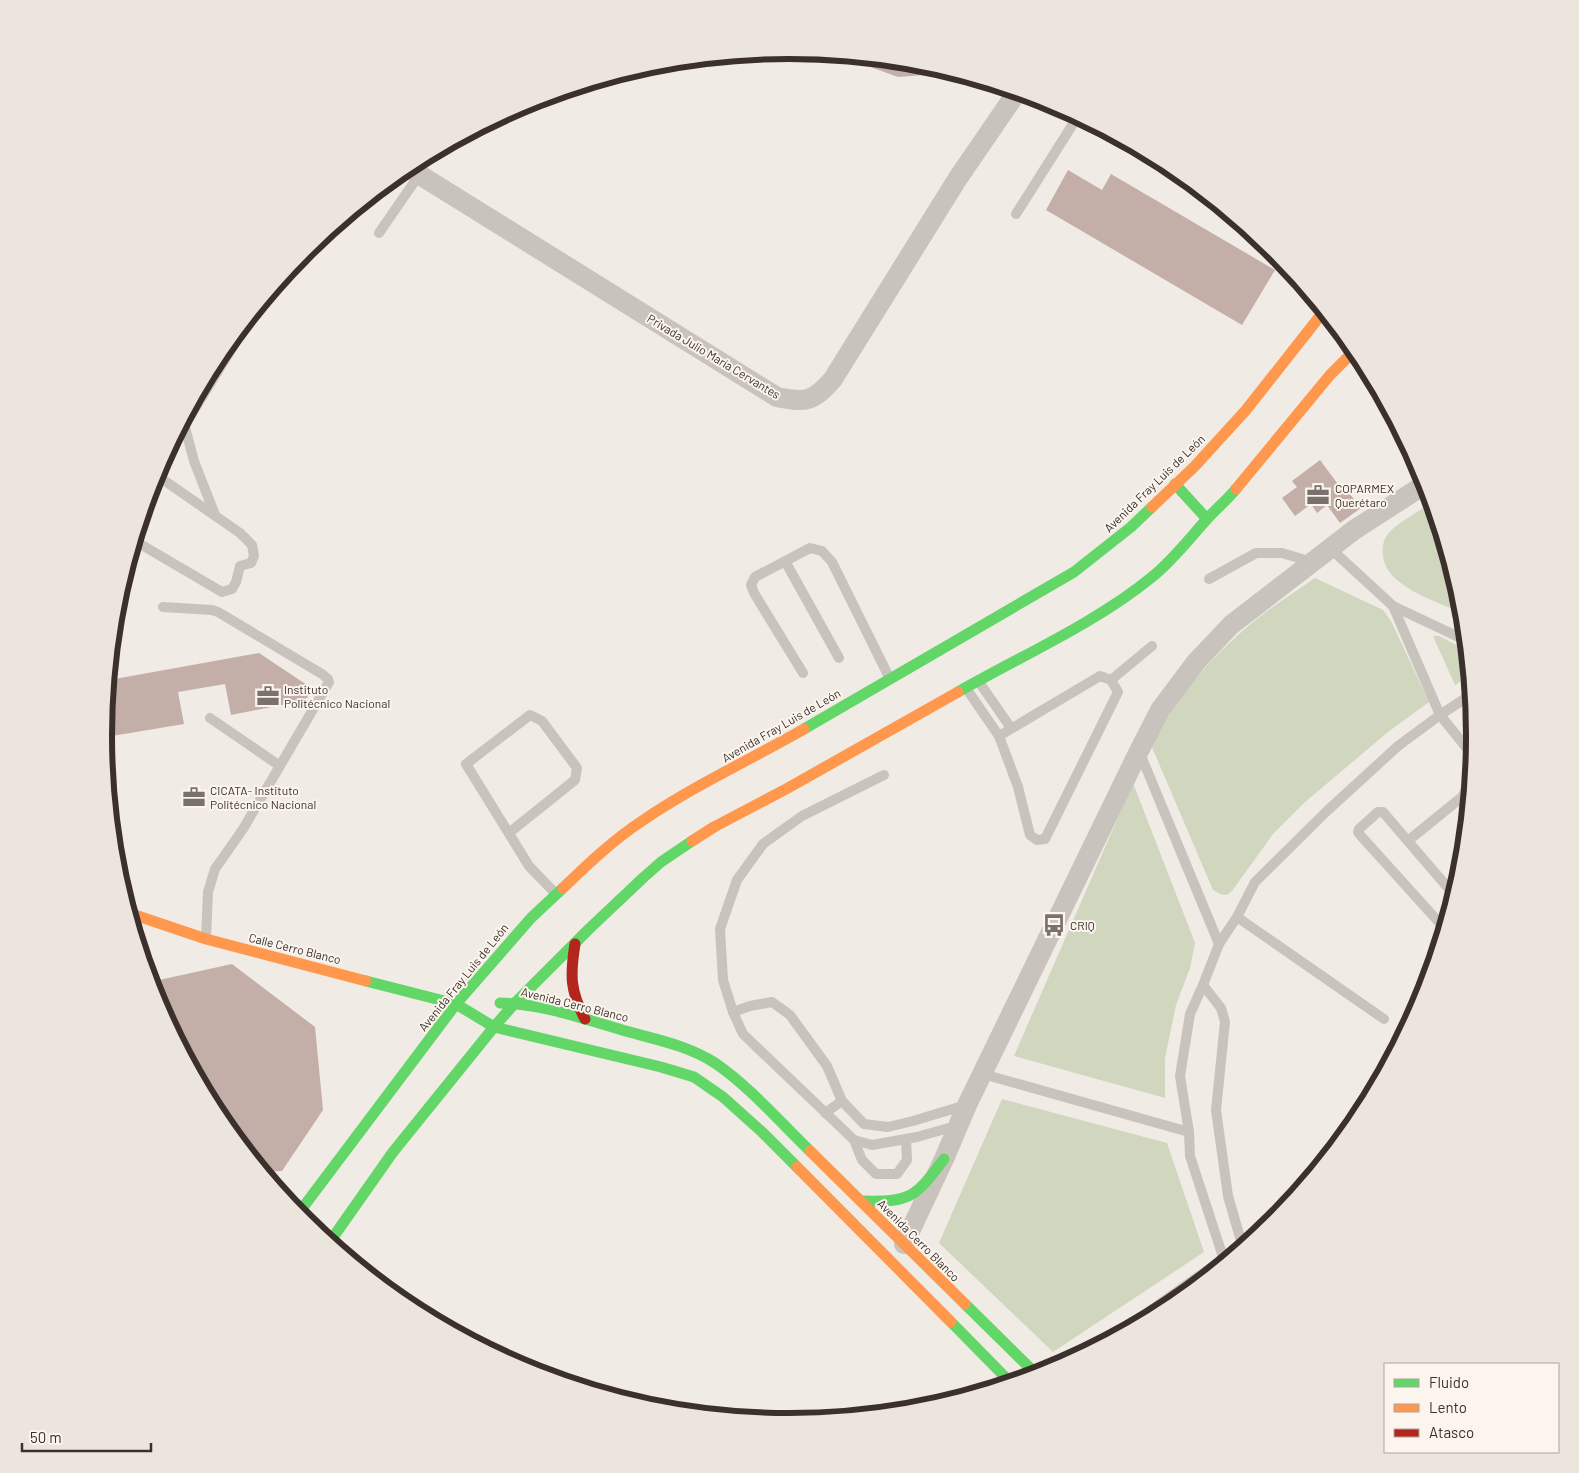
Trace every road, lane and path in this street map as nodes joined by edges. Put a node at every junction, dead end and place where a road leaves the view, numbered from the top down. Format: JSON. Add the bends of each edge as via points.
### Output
{"nodes":[{"id":1,"x":1013,"y":97,"type":"edge"},
{"id":2,"x":1074,"y":122,"type":"edge"},
{"id":3,"x":415,"y":172,"type":"edge"},
{"id":4,"x":411,"y":174,"type":"edge"},
{"id":5,"x":1016,"y":214,"type":"dead end"},
{"id":6,"x":379,"y":233,"type":"dead end"},
{"id":7,"x":1321,"y":316,"type":"edge"},
{"id":8,"x":1350,"y":355,"type":"edge"},
{"id":9,"x":186,"y":430,"type":"edge"},
{"id":10,"x":162,"y":479,"type":"edge"},
{"id":11,"x":1175,"y":484,"type":"junction"},
{"id":12,"x":1420,"y":488,"type":"edge"},
{"id":13,"x":215,"y":515,"type":"junction"},
{"id":14,"x":1207,"y":519,"type":"junction"},
{"id":15,"x":140,"y":544,"type":"edge"},
{"id":16,"x":1331,"y":548,"type":"junction"},
{"id":17,"x":785,"y":561,"type":"junction"},
{"id":18,"x":1313,"y":563,"type":"junction"},
{"id":19,"x":1209,"y":579,"type":"dead end"},
{"id":20,"x":1393,"y":606,"type":"junction"},
{"id":21,"x":163,"y":607,"type":"dead end"},
{"id":22,"x":1459,"y":637,"type":"edge"},
{"id":23,"x":1152,"y":646,"type":"dead end"},
{"id":24,"x":839,"y":658,"type":"dead end"},
{"id":25,"x":803,"y":673,"type":"dead end"},
{"id":26,"x":889,"y":678,"type":"junction"},
{"id":27,"x":978,"y":680,"type":"junction"},
{"id":28,"x":1111,"y":680,"type":"junction"},
{"id":29,"x":966,"y":687,"type":"junction"},
{"id":30,"x":1466,"y":698,"type":"edge"},
{"id":31,"x":1440,"y":715,"type":"junction"},
{"id":32,"x":210,"y":718,"type":"dead end"},
{"id":33,"x":1011,"y":728,"type":"junction"},
{"id":34,"x":1000,"y":736,"type":"junction"},
{"id":35,"x":1467,"y":748,"type":"edge"},
{"id":36,"x":1139,"y":750,"type":"junction"},
{"id":37,"x":280,"y":766,"type":"junction"},
{"id":38,"x":884,"y":775,"type":"dead end"},
{"id":39,"x":1465,"y":792,"type":"edge"},
{"id":40,"x":510,"y":832,"type":"junction"},
{"id":41,"x":1409,"y":840,"type":"junction"},
{"id":42,"x":1449,"y":889,"type":"edge"},
{"id":43,"x":555,"y":894,"type":"junction"},
{"id":44,"x":136,"y":916,"type":"edge"},
{"id":45,"x":1237,"y":917,"type":"junction"},
{"id":46,"x":1440,"y":924,"type":"edge"},
{"id":47,"x":206,"y":939,"type":"junction"},
{"id":48,"x":576,"y":944,"type":"junction"},
{"id":49,"x":1219,"y":944,"type":"junction"},
{"id":50,"x":1203,"y":985,"type":"junction"},
{"id":51,"x":516,"y":1003,"type":"junction"},
{"id":52,"x":456,"y":1004,"type":"junction"},
{"id":53,"x":733,"y":1012,"type":"junction"},
{"id":54,"x":585,"y":1019,"type":"junction"},
{"id":55,"x":1384,"y":1019,"type":"dead end"},
{"id":56,"x":494,"y":1027,"type":"junction"},
{"id":57,"x":983,"y":1074,"type":"junction"},
{"id":58,"x":842,"y":1102,"type":"junction"},
{"id":59,"x":967,"y":1105,"type":"junction"},
{"id":60,"x":825,"y":1113,"type":"junction"},
{"id":61,"x":960,"y":1125,"type":"junction"},
{"id":62,"x":1189,"y":1132,"type":"junction"},
{"id":63,"x":906,"y":1139,"type":"junction"},
{"id":64,"x":854,"y":1140,"type":"junction"},
{"id":65,"x":944,"y":1160,"type":"junction"},
{"id":66,"x":861,"y":1201,"type":"junction"},
{"id":67,"x":303,"y":1208,"type":"edge"},
{"id":68,"x":333,"y":1237,"type":"edge"},
{"id":69,"x":1241,"y":1241,"type":"edge"},
{"id":70,"x":904,"y":1244,"type":"junction"},
{"id":71,"x":1223,"y":1257,"type":"edge"},
{"id":72,"x":1031,"y":1369,"type":"edge"},
{"id":73,"x":1006,"y":1378,"type":"edge"}],
"edges":[{"from":1,"to":3,"type":"street","name":"Privada Julio María Cervantes","via":[[958,178],[832,379],[821,393],[805,401],[777,397]]},
{"from":2,"to":5,"type":"lane"},
{"from":4,"to":6,"type":"lane"},
{"from":7,"to":11,"type":"main road","name":"Avenida Fray Luis de León","via":[[1246,410]]},
{"from":8,"to":14,"type":"main road"},
{"from":9,"to":13,"type":"lane"},
{"from":10,"to":13,"type":"lane"},
{"from":11,"to":14,"type":"main road"},
{"from":11,"to":26,"type":"main road","name":"Avenida Fray Luis de León","via":[[1131,528],[1074,572]]},
{"from":12,"to":16,"type":"street"},
{"from":13,"to":15,"type":"lane","via":[[252,545],[254,556],[251,563],[240,566],[232,589],[222,592]]},
{"from":14,"to":27,"type":"main road","via":[[1180,551],[1118,602]]},
{"from":16,"to":18,"type":"street"},
{"from":16,"to":20,"type":"lane"},
{"from":17,"to":24,"type":"lane"},
{"from":17,"to":25,"type":"lane","via":[[755,577],[752,584]]},
{"from":17,"to":26,"type":"lane","via":[[810,548],[822,551],[832,562]]},
{"from":18,"to":19,"type":"lane","via":[[1282,553],[1256,553]]},
{"from":18,"to":36,"type":"street","via":[[1231,625],[1196,662],[1160,710]]},
{"from":20,"to":22,"type":"lane"},
{"from":20,"to":31,"type":"lane"},
{"from":21,"to":37,"type":"lane","via":[[218,612],[328,679],[327,688]]},
{"from":23,"to":28,"type":"lane"},
{"from":26,"to":43,"type":"main road","name":"Avenida Fray Luis de León","via":[[640,822]]},
{"from":27,"to":29,"type":"main road"},
{"from":27,"to":33,"type":"lane"},
{"from":28,"to":33,"type":"lane","via":[[1100,676]]},
{"from":28,"to":34,"type":"lane","via":[[1118,692],[1045,839],[1038,840],[1030,835]]},
{"from":29,"to":34,"type":"lane"},
{"from":29,"to":48,"type":"main road","via":[[687,844],[644,877]]},
{"from":30,"to":31,"type":"lane"},
{"from":31,"to":35,"type":"lane"},
{"from":31,"to":45,"type":"lane","via":[[1398,746],[1274,863],[1255,882]]},
{"from":32,"to":37,"type":"lane"},
{"from":33,"to":34,"type":"lane"},
{"from":36,"to":49,"type":"lane"},
{"from":36,"to":57,"type":"street"},
{"from":37,"to":47,"type":"lane","via":[[215,869],[208,892]]},
{"from":38,"to":53,"type":"lane","via":[[802,816],[763,844],[737,880],[720,929],[724,980]]},
{"from":39,"to":41,"type":"lane","via":[[1462,798]]},
{"from":40,"to":40,"type":"lane","via":[[575,780],[576,768],[542,720],[530,716],[466,764]]},
{"from":40,"to":43,"type":"lane","via":[[530,866]]},
{"from":41,"to":42,"type":"lane"},
{"from":41,"to":46,"type":"lane","via":[[1383,812],[1378,812],[1358,829]]},
{"from":43,"to":52,"type":"main road","name":"Avenida Fray Luis de León","via":[[512,938]]},
{"from":44,"to":47,"type":"main road","name":"Calle Cerro Blanco"},
{"from":45,"to":49,"type":"lane"},
{"from":45,"to":55,"type":"lane"},
{"from":47,"to":52,"type":"main road","name":"Calle Cerro Blanco"},
{"from":48,"to":51,"type":"main road"},
{"from":48,"to":54,"type":"main road","via":[[570,972],[571,987]]},
{"from":49,"to":50,"type":"lane"},
{"from":50,"to":62,"type":"lane","via":[[1190,1014],[1180,1076]]},
{"from":50,"to":69,"type":"lane","via":[[1221,1008],[1226,1022],[1216,1110],[1228,1196]]},
{"from":51,"to":52,"type":"main road","name":"Avenida Cerro Blanco"},
{"from":51,"to":54,"type":"main road","name":"Avenida Cerro Blanco"},
{"from":51,"to":56,"type":"main road"},
{"from":52,"to":56,"type":"main road"},
{"from":52,"to":67,"type":"main road","name":"Avenida Fray Luis de León"},
{"from":53,"to":58,"type":"lane","via":[[772,1002],[780,1006],[827,1066]]},
{"from":53,"to":60,"type":"lane","via":[[743,1034]]},
{"from":54,"to":66,"type":"main road","name":"Avenida Cerro Blanco","via":[[665,1042],[708,1059],[732,1077]]},
{"from":56,"to":68,"type":"main road","via":[[393,1152]]},
{"from":56,"to":73,"type":"main road","via":[[661,1066],[702,1082],[762,1132]]},
{"from":57,"to":59,"type":"street"},
{"from":57,"to":62,"type":"lane"},
{"from":58,"to":59,"type":"lane","via":[[864,1124],[888,1127]]},
{"from":58,"to":60,"type":"lane"},
{"from":59,"to":61,"type":"street"},
{"from":60,"to":64,"type":"lane"},
{"from":61,"to":63,"type":"lane"},
{"from":61,"to":65,"type":"street"},
{"from":62,"to":71,"type":"lane","via":[[1190,1156]]},
{"from":63,"to":64,"type":"lane","via":[[872,1145]]},
{"from":63,"to":64,"type":"lane","via":[[907,1160],[897,1174],[876,1174],[862,1160]]},
{"from":65,"to":66,"type":"main road","via":[[908,1197],[895,1201]]},
{"from":65,"to":70,"type":"street"},
{"from":66,"to":70,"type":"main road","name":"Avenida Cerro Blanco"},
{"from":70,"to":72,"type":"main road","name":"Avenida Cerro Blanco"}]}
